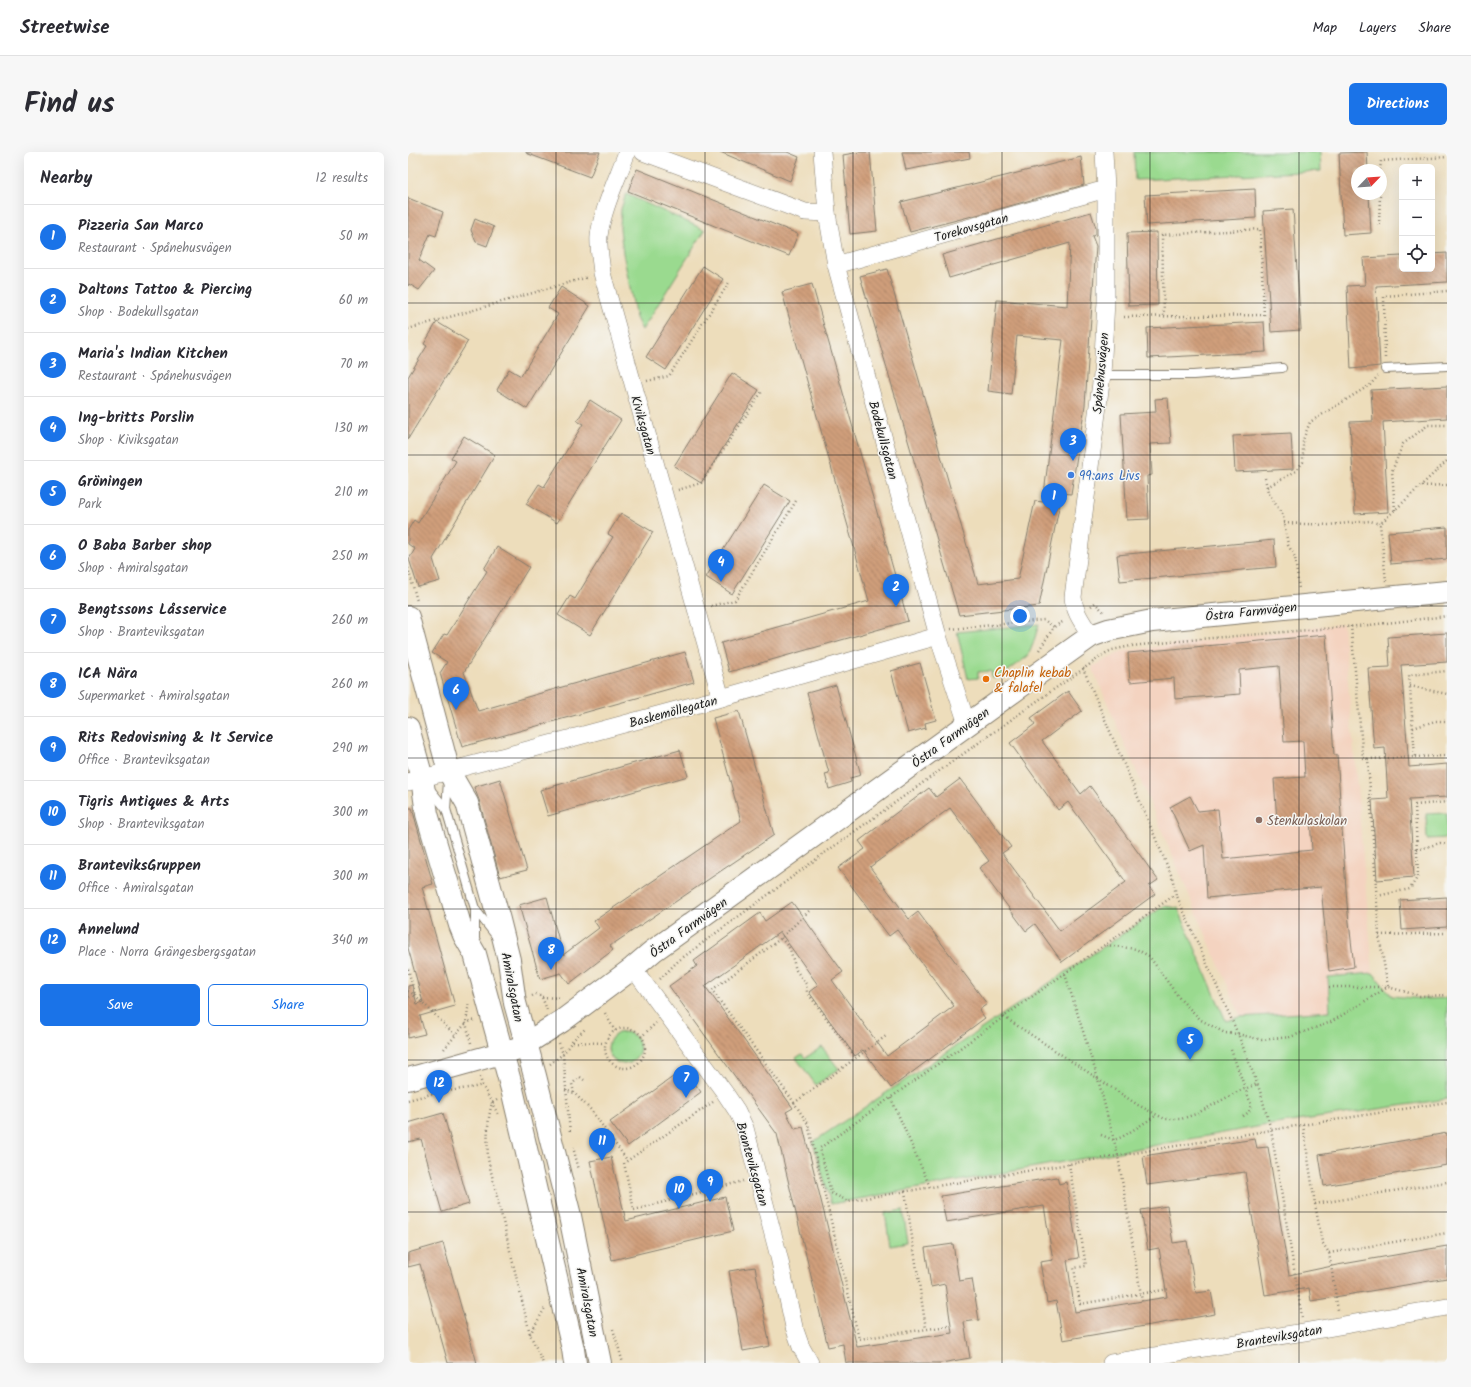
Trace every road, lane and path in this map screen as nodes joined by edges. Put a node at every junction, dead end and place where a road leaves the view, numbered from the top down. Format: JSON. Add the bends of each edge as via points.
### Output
{"nodes":[{"id":1,"x":627,"y":152,"type":"edge"},
{"id":2,"x":643,"y":152,"type":"edge"},
{"id":3,"x":822,"y":152,"type":"edge"},
{"id":4,"x":1104,"y":152,"type":"edge"},
{"id":5,"x":1447,"y":157,"type":"edge"},
{"id":6,"x":1380,"y":164,"type":"edge"},
{"id":7,"x":1106,"y":188,"type":"junction"},
{"id":8,"x":1380,"y":200,"type":"edge"},
{"id":9,"x":827,"y":213,"type":"junction"},
{"id":10,"x":1379,"y":225,"type":"dead end"},
{"id":11,"x":836,"y":265,"type":"junction"},
{"id":12,"x":602,"y":273,"type":"junction"},
{"id":13,"x":730,"y":280,"type":"dead end"},
{"id":14,"x":1447,"y":291,"type":"edge"},
{"id":15,"x":1164,"y":316,"type":"junction"},
{"id":16,"x":1105,"y":317,"type":"junction"},
{"id":17,"x":408,"y":329,"type":"edge"},
{"id":18,"x":1447,"y":366,"type":"edge"},
{"id":19,"x":1282,"y":368,"type":"dead end"},
{"id":20,"x":1385,"y":369,"type":"junction"},
{"id":21,"x":1102,"y":375,"type":"junction"},
{"id":22,"x":633,"y":385,"type":"junction"},
{"id":23,"x":763,"y":390,"type":"dead end"},
{"id":24,"x":1447,"y":425,"type":"edge"},
{"id":25,"x":1447,"y":461,"type":"edge"},
{"id":26,"x":1265,"y":478,"type":"dead end"},
{"id":27,"x":1447,"y":485,"type":"edge"},
{"id":28,"x":1421,"y":486,"type":"junction"},
{"id":29,"x":1267,"y":487,"type":"junction"},
{"id":30,"x":664,"y":494,"type":"junction"},
{"id":31,"x":796,"y":501,"type":"dead end"},
{"id":32,"x":1395,"y":510,"type":"junction"},
{"id":33,"x":1284,"y":523,"type":"junction"},
{"id":34,"x":1380,"y":524,"type":"junction"},
{"id":35,"x":1386,"y":587,"type":"dead end"},
{"id":36,"x":1447,"y":592,"type":"edge"},
{"id":37,"x":1300,"y":596,"type":"dead end"},
{"id":38,"x":696,"y":610,"type":"junction"},
{"id":39,"x":1447,"y":616,"type":"edge"},
{"id":40,"x":408,"y":617,"type":"edge"},
{"id":41,"x":1351,"y":626,"type":"junction"},
{"id":42,"x":1054,"y":627,"type":"dead end"},
{"id":43,"x":937,"y":633,"type":"junction"},
{"id":44,"x":1090,"y":636,"type":"junction"},
{"id":45,"x":1083,"y":668,"type":"junction"},
{"id":46,"x":1447,"y":671,"type":"edge"},
{"id":47,"x":1410,"y":686,"type":"junction"},
{"id":48,"x":1447,"y":694,"type":"edge"},
{"id":49,"x":721,"y":698,"type":"junction"},
{"id":50,"x":1447,"y":721,"type":"edge"},
{"id":51,"x":967,"y":724,"type":"junction"},
{"id":52,"x":408,"y":728,"type":"edge"},
{"id":53,"x":1413,"y":728,"type":"junction"},
{"id":54,"x":1447,"y":756,"type":"edge"},
{"id":55,"x":1415,"y":757,"type":"junction"},
{"id":56,"x":1368,"y":759,"type":"junction"},
{"id":57,"x":449,"y":772,"type":"junction"},
{"id":58,"x":415,"y":780,"type":"edge"},
{"id":59,"x":1447,"y":802,"type":"edge"},
{"id":60,"x":446,"y":810,"type":"junction"},
{"id":61,"x":1447,"y":844,"type":"edge"},
{"id":62,"x":1417,"y":850,"type":"junction"},
{"id":63,"x":1176,"y":894,"type":"junction"},
{"id":64,"x":1377,"y":896,"type":"junction"},
{"id":65,"x":474,"y":909,"type":"junction"},
{"id":66,"x":809,"y":911,"type":"dead end"},
{"id":67,"x":1447,"y":932,"type":"edge"},
{"id":68,"x":1379,"y":935,"type":"junction"},
{"id":69,"x":781,"y":938,"type":"junction"},
{"id":70,"x":698,"y":941,"type":"dead end"},
{"id":71,"x":701,"y":945,"type":"junction"},
{"id":72,"x":1106,"y":945,"type":"junction"},
{"id":73,"x":506,"y":947,"type":"junction"},
{"id":74,"x":475,"y":954,"type":"junction"},
{"id":75,"x":633,"y":968,"type":"junction"},
{"id":76,"x":408,"y":969,"type":"edge"},
{"id":77,"x":1065,"y":974,"type":"junction"},
{"id":78,"x":1329,"y":987,"type":"dead end"},
{"id":79,"x":1388,"y":987,"type":"junction"},
{"id":80,"x":648,"y":988,"type":"junction"},
{"id":81,"x":408,"y":991,"type":"edge"},
{"id":82,"x":415,"y":995,"type":"junction"},
{"id":83,"x":1447,"y":995,"type":"edge"},
{"id":84,"x":542,"y":997,"type":"dead end"},
{"id":85,"x":408,"y":998,"type":"edge"},
{"id":86,"x":561,"y":998,"type":"dead end"},
{"id":87,"x":469,"y":1000,"type":"dead end"},
{"id":88,"x":610,"y":1009,"type":"dead end"},
{"id":89,"x":605,"y":1013,"type":"junction"},
{"id":90,"x":602,"y":1015,"type":"dead end"},
{"id":91,"x":1004,"y":1018,"type":"junction"},
{"id":92,"x":591,"y":1024,"type":"dead end"},
{"id":93,"x":615,"y":1031,"type":"junction"},
{"id":94,"x":1238,"y":1034,"type":"junction"},
{"id":95,"x":455,"y":1035,"type":"junction"},
{"id":96,"x":886,"y":1036,"type":"dead end"},
{"id":97,"x":572,"y":1042,"type":"junction"},
{"id":98,"x":605,"y":1043,"type":"junction"},
{"id":99,"x":516,"y":1049,"type":"junction"},
{"id":100,"x":1231,"y":1050,"type":"dead end"},
{"id":101,"x":442,"y":1052,"type":"dead end"},
{"id":102,"x":563,"y":1054,"type":"dead end"},
{"id":103,"x":856,"y":1058,"type":"junction"},
{"id":104,"x":408,"y":1079,"type":"edge"},
{"id":105,"x":1098,"y":1079,"type":"junction"},
{"id":106,"x":584,"y":1080,"type":"dead end"},
{"id":107,"x":1257,"y":1084,"type":"junction"},
{"id":108,"x":1246,"y":1088,"type":"junction"},
{"id":109,"x":565,"y":1090,"type":"dead end"},
{"id":110,"x":574,"y":1093,"type":"junction"},
{"id":111,"x":725,"y":1093,"type":"junction"},
{"id":112,"x":891,"y":1098,"type":"junction"},
{"id":113,"x":408,"y":1100,"type":"edge"},
{"id":114,"x":1447,"y":1102,"type":"edge"},
{"id":115,"x":794,"y":1103,"type":"junction"},
{"id":116,"x":1158,"y":1115,"type":"junction"},
{"id":117,"x":1242,"y":1117,"type":"dead end"},
{"id":118,"x":1303,"y":1125,"type":"junction"},
{"id":119,"x":1271,"y":1130,"type":"junction"},
{"id":120,"x":1101,"y":1135,"type":"dead end"},
{"id":121,"x":1114,"y":1140,"type":"junction"},
{"id":122,"x":1118,"y":1156,"type":"junction"},
{"id":123,"x":628,"y":1160,"type":"junction"},
{"id":124,"x":1069,"y":1164,"type":"junction"},
{"id":125,"x":758,"y":1177,"type":"junction"},
{"id":126,"x":1447,"y":1182,"type":"edge"},
{"id":127,"x":930,"y":1187,"type":"junction"},
{"id":128,"x":905,"y":1191,"type":"junction"},
{"id":129,"x":1315,"y":1204,"type":"junction"},
{"id":130,"x":1447,"y":1233,"type":"edge"},
{"id":131,"x":1329,"y":1254,"type":"junction"},
{"id":132,"x":1170,"y":1289,"type":"dead end"},
{"id":133,"x":1141,"y":1294,"type":"junction"},
{"id":134,"x":1142,"y":1301,"type":"dead end"},
{"id":135,"x":1447,"y":1307,"type":"edge"},
{"id":136,"x":1341,"y":1325,"type":"junction"},
{"id":137,"x":948,"y":1326,"type":"dead end"},
{"id":138,"x":926,"y":1329,"type":"junction"},
{"id":139,"x":1304,"y":1332,"type":"junction"},
{"id":140,"x":543,"y":1363,"type":"edge"},
{"id":141,"x":575,"y":1363,"type":"edge"},
{"id":142,"x":600,"y":1363,"type":"edge"},
{"id":143,"x":810,"y":1363,"type":"edge"},
{"id":144,"x":1111,"y":1363,"type":"edge"}],
"edges":[{"from":1,"to":12,"type":"street","name":"Kiviksgatan","via":[[599,234]]},
{"from":2,"to":9,"type":"street","via":[[805,212]]},
{"from":3,"to":9,"type":"street","name":"Bodekullsgatan"},
{"from":4,"to":7,"type":"street","name":"Spånehusvägen"},
{"from":5,"to":6,"type":"path","via":[[1380,161]]},
{"from":7,"to":11,"type":"street","name":"Torekovsgatan"},
{"from":7,"to":16,"type":"street","name":"Spånehusvägen"},
{"from":8,"to":10,"type":"path"},
{"from":9,"to":11,"type":"street","name":"Bodekullsgatan"},
{"from":11,"to":43,"type":"street","name":"Bodekullsgatan"},
{"from":12,"to":17,"type":"path"},
{"from":12,"to":22,"type":"street","name":"Kiviksgatan"},
{"from":13,"to":22,"type":"path","via":[[669,376]]},
{"from":14,"to":20,"type":"path","via":[[1384,296]]},
{"from":15,"to":15,"type":"path","via":[[1264,315],[1260,229],[1162,235]]},
{"from":15,"to":16,"type":"path"},
{"from":16,"to":21,"type":"street","name":"Spånehusvägen"},
{"from":18,"to":20,"type":"lane"},
{"from":19,"to":21,"type":"lane","via":[[1192,375]]},
{"from":20,"to":29,"type":"path","via":[[1370,385],[1310,422],[1303,440],[1303,462],[1296,471]]},
{"from":21,"to":44,"type":"street","name":"Spånehusvägen","via":[[1073,597],[1077,614]]},
{"from":22,"to":30,"type":"street","name":"Kiviksgatan"},
{"from":23,"to":30,"type":"path","via":[[701,483]]},
{"from":24,"to":32,"type":"path","via":[[1428,425],[1402,444],[1392,471]]},
{"from":25,"to":28,"type":"path"},
{"from":26,"to":29,"type":"path"},
{"from":27,"to":28,"type":"path"},
{"from":28,"to":32,"type":"path"},
{"from":29,"to":33,"type":"path","via":[[1283,516]]},
{"from":30,"to":38,"type":"street","name":"Kiviksgatan"},
{"from":31,"to":38,"type":"path","via":[[735,600]]},
{"from":32,"to":34,"type":"path"},
{"from":33,"to":34,"type":"path","via":[[1328,525],[1370,520]]},
{"from":33,"to":37,"type":"path","via":[[1288,545],[1295,557]]},
{"from":34,"to":35,"type":"path"},
{"from":36,"to":44,"type":"main road","name":"Östra Farmvägen","via":[[1152,621]]},
{"from":38,"to":49,"type":"street","name":"Kiviksgatan"},
{"from":39,"to":41,"type":"path"},
{"from":40,"to":57,"type":"main road","name":"Amiralsgatan"},
{"from":41,"to":45,"type":"path","via":[[1131,646],[1112,650]]},
{"from":41,"to":56,"type":"path","via":[[1363,758]]},
{"from":42,"to":43,"type":"path","via":[[1044,620]]},
{"from":43,"to":49,"type":"street","name":"Baskemöllegatan"},
{"from":43,"to":51,"type":"street","name":"Bodekullsgatan"},
{"from":44,"to":51,"type":"main road","name":"Östra Farmvägen"},
{"from":45,"to":63,"type":"path","via":[[1172,877]]},
{"from":45,"to":71,"type":"path"},
{"from":46,"to":47,"type":"path","via":[[1409,675]]},
{"from":47,"to":48,"type":"path"},
{"from":47,"to":53,"type":"path"},
{"from":49,"to":57,"type":"street","name":"Baskemöllegatan"},
{"from":50,"to":53,"type":"path","via":[[1435,721]]},
{"from":51,"to":75,"type":"main road","name":"Östra Farmvägen"},
{"from":52,"to":58,"type":"main road","name":"Amiralsgatan"},
{"from":53,"to":55,"type":"path"},
{"from":54,"to":55,"type":"path"},
{"from":55,"to":56,"type":"path"},
{"from":56,"to":64,"type":"path"},
{"from":57,"to":58,"type":"street","name":"Baskemöllegatan"},
{"from":57,"to":60,"type":"lane"},
{"from":57,"to":73,"type":"main road","name":"Amiralsgatan","via":[[468,807]]},
{"from":58,"to":60,"type":"lane"},
{"from":58,"to":74,"type":"main road","name":"Amiralsgatan","via":[[460,925]]},
{"from":59,"to":62,"type":"path","via":[[1415,805]]},
{"from":60,"to":65,"type":"lane"},
{"from":61,"to":62,"type":"path","via":[[1440,843]]},
{"from":62,"to":64,"type":"path","via":[[1418,876],[1410,889]]},
{"from":63,"to":72,"type":"path"},
{"from":63,"to":94,"type":"path"},
{"from":64,"to":68,"type":"path"},
{"from":65,"to":73,"type":"lane"},
{"from":65,"to":74,"type":"lane"},
{"from":66,"to":69,"type":"path"},
{"from":67,"to":68,"type":"path"},
{"from":68,"to":79,"type":"path"},
{"from":69,"to":103,"type":"path","via":[[790,949],[796,970],[806,984],[807,992]]},
{"from":69,"to":115,"type":"path","via":[[712,990]]},
{"from":70,"to":71,"type":"path"},
{"from":71,"to":80,"type":"path"},
{"from":72,"to":77,"type":"path"},
{"from":72,"to":94,"type":"path","via":[[1136,949],[1149,956],[1180,999],[1201,1020],[1225,1033]]},
{"from":73,"to":99,"type":"main road","name":"Amiralsgatan","via":[[515,1003]]},
{"from":74,"to":99,"type":"main road","name":"Amiralsgatan"},
{"from":75,"to":80,"type":"street","name":"Branteviksgatan"},
{"from":75,"to":99,"type":"main road","name":"Östra Farmvägen","via":[[562,1021]]},
{"from":76,"to":82,"type":"path"},
{"from":77,"to":91,"type":"path"},
{"from":77,"to":105,"type":"path"},
{"from":78,"to":79,"type":"path"},
{"from":79,"to":83,"type":"path","via":[[1420,996]]},
{"from":79,"to":94,"type":"path","via":[[1331,1022],[1290,1037],[1262,1040]]},
{"from":80,"to":111,"type":"street","name":"Branteviksgatan"},
{"from":81,"to":82,"type":"path"},
{"from":82,"to":85,"type":"path"},
{"from":82,"to":95,"type":"path"},
{"from":84,"to":86,"type":"path"},
{"from":87,"to":95,"type":"path","via":[[466,1023]]},
{"from":88,"to":89,"type":"path"},
{"from":89,"to":90,"type":"path"},
{"from":89,"to":93,"type":"path"},
{"from":91,"to":105,"type":"path"},
{"from":91,"to":112,"type":"path"},
{"from":92,"to":97,"type":"path"},
{"from":93,"to":98,"type":"path"},
{"from":93,"to":98,"type":"path","via":[[626,1028],[637,1032],[645,1048],[641,1060],[631,1068],[619,1068],[606,1056]]},
{"from":94,"to":107,"type":"path"},
{"from":95,"to":101,"type":"path"},
{"from":96,"to":103,"type":"path"},
{"from":97,"to":98,"type":"path"},
{"from":97,"to":102,"type":"path"},
{"from":99,"to":104,"type":"main road"},
{"from":99,"to":141,"type":"main road","name":"Amiralsgatan","via":[[516,1104]]},
{"from":99,"to":142,"type":"main road","name":"Amiralsgatan","via":[[537,1083],[570,1216]]},
{"from":100,"to":108,"type":"path"},
{"from":103,"to":115,"type":"path"},
{"from":105,"to":116,"type":"path"},
{"from":105,"to":121,"type":"path"},
{"from":106,"to":110,"type":"path","via":[[580,1077],[572,1084]]},
{"from":107,"to":108,"type":"path"},
{"from":107,"to":119,"type":"path"},
{"from":108,"to":116,"type":"path","via":[[1181,1119],[1165,1119]]},
{"from":108,"to":117,"type":"path","via":[[1251,1104],[1249,1112]]},
{"from":109,"to":110,"type":"path"},
{"from":110,"to":123,"type":"path"},
{"from":111,"to":123,"type":"path"},
{"from":111,"to":125,"type":"street","name":"Branteviksgatan","via":[[745,1128]]},
{"from":112,"to":127,"type":"path"},
{"from":112,"to":128,"type":"path","via":[[820,1148],[831,1194],[848,1201]]},
{"from":113,"to":140,"type":"path","via":[[482,1085],[492,1104],[488,1117],[488,1159],[530,1334]]},
{"from":114,"to":118,"type":"path"},
{"from":115,"to":138,"type":"path","via":[[808,1124],[859,1339]]},
{"from":116,"to":121,"type":"path"},
{"from":118,"to":119,"type":"path"},
{"from":118,"to":129,"type":"path"},
{"from":119,"to":122,"type":"path"},
{"from":119,"to":139,"type":"path"},
{"from":120,"to":121,"type":"path"},
{"from":121,"to":122,"type":"path"},
{"from":122,"to":124,"type":"path"},
{"from":122,"to":133,"type":"path"},
{"from":123,"to":125,"type":"path","via":[[624,1163],[634,1210]]},
{"from":124,"to":127,"type":"path"},
{"from":124,"to":133,"type":"path","via":[[1086,1266],[1074,1268],[1080,1304]]},
{"from":125,"to":143,"type":"street","name":"Branteviksgatan","via":[[794,1327]]},
{"from":126,"to":129,"type":"path"},
{"from":127,"to":128,"type":"path"},
{"from":128,"to":138,"type":"path"},
{"from":129,"to":131,"type":"path","via":[[1322,1242]]},
{"from":130,"to":131,"type":"path"},
{"from":131,"to":136,"type":"path"},
{"from":132,"to":133,"type":"path"},
{"from":133,"to":134,"type":"path"},
{"from":135,"to":136,"type":"street","name":"Branteviksgatan"},
{"from":136,"to":139,"type":"street","name":"Branteviksgatan"},
{"from":137,"to":138,"type":"path"},
{"from":139,"to":144,"type":"street","name":"Branteviksgatan"}]}
